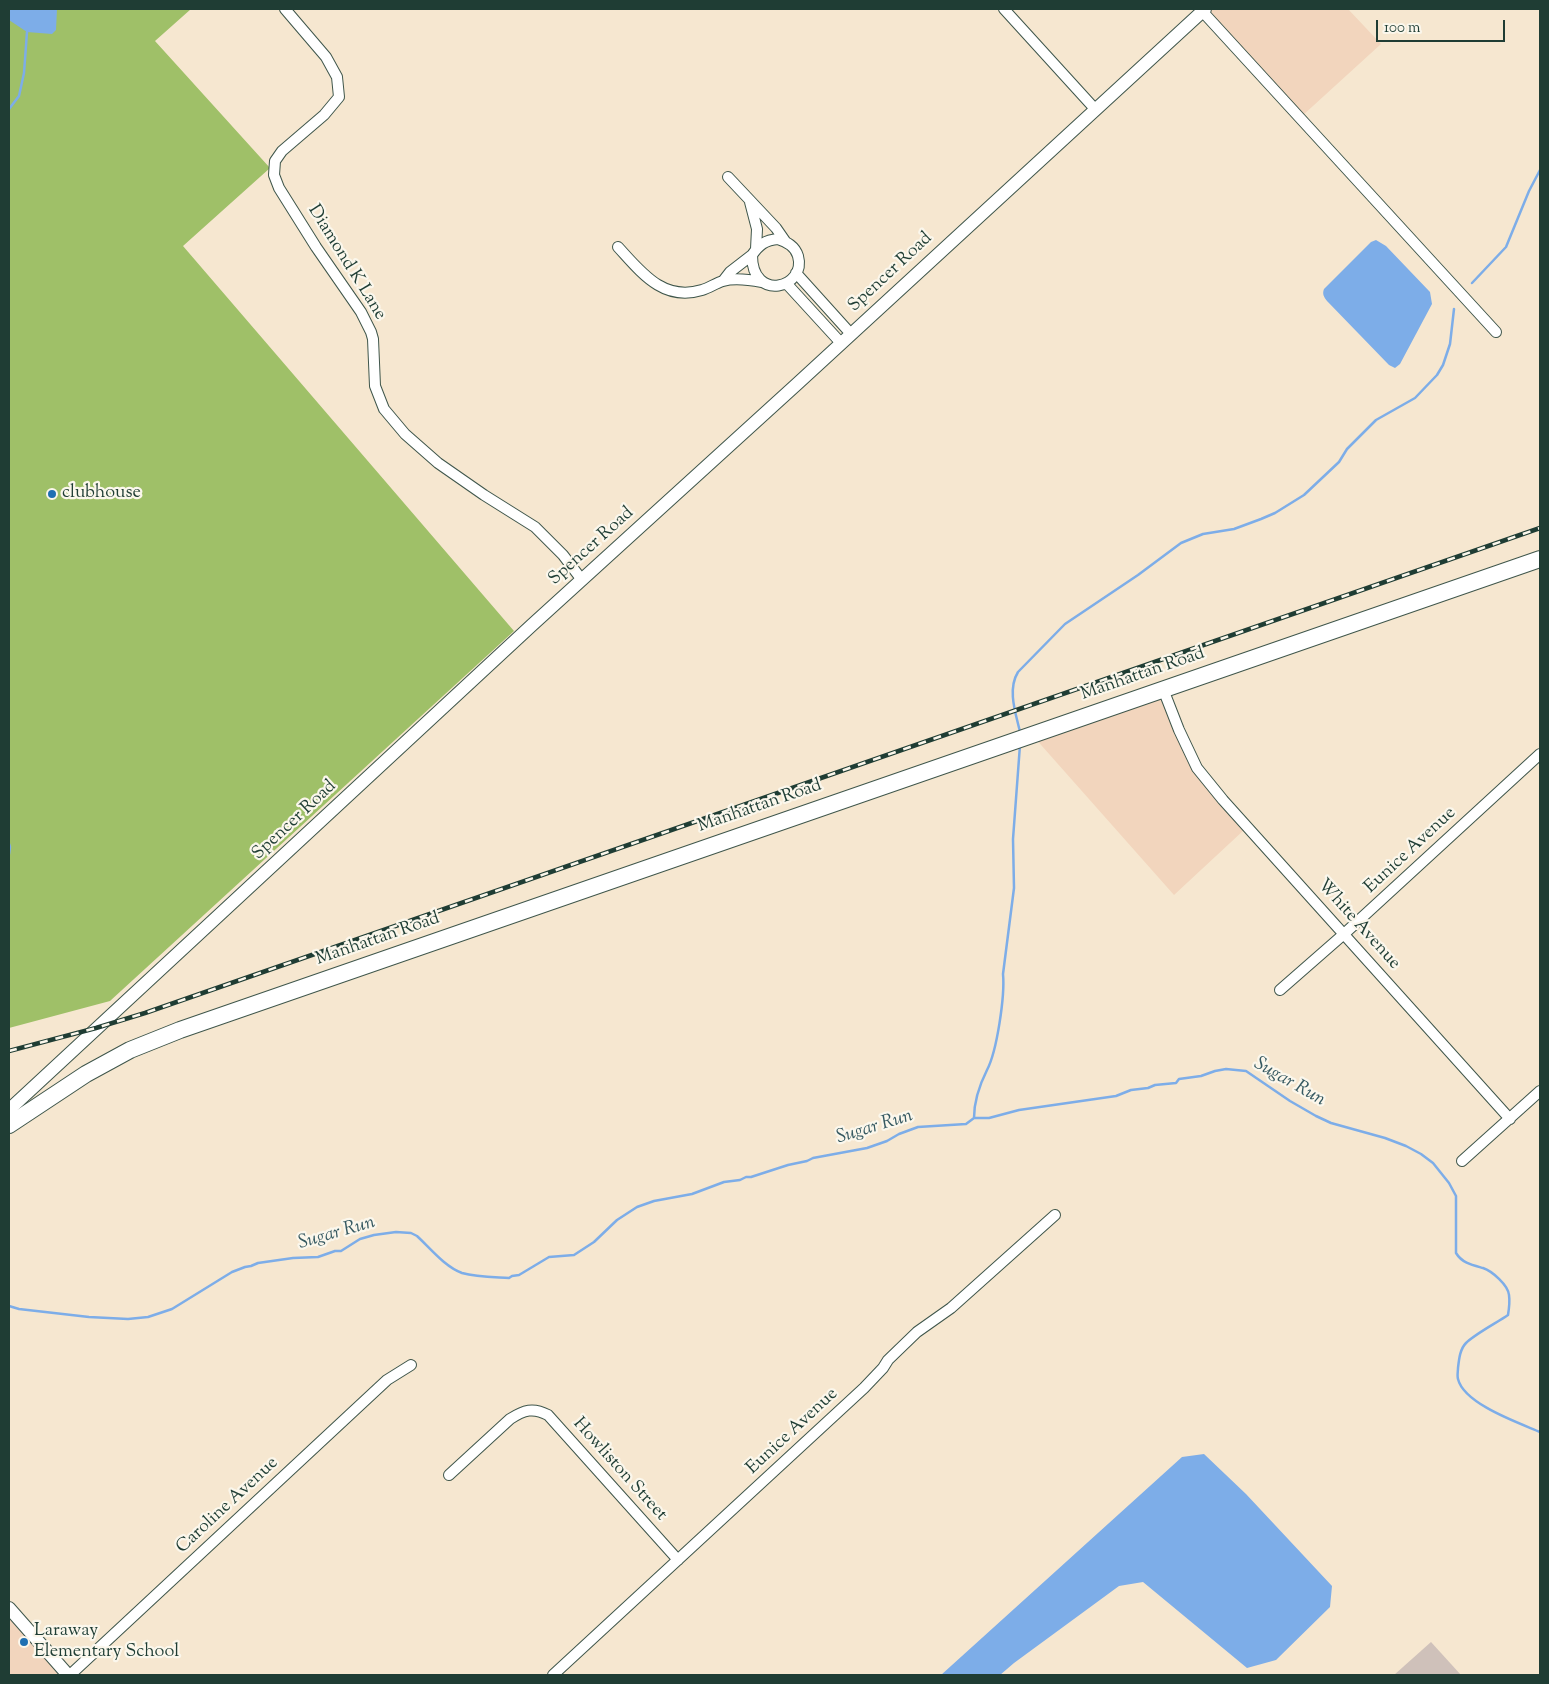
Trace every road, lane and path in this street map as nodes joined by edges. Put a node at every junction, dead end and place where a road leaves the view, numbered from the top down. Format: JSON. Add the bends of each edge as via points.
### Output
{"nodes":[{"id":1,"x":285,"y":9,"type":"edge"},
{"id":2,"x":1004,"y":9,"type":"edge"},
{"id":3,"x":1204,"y":10,"type":"edge"},
{"id":4,"x":1095,"y":109,"type":"junction"},
{"id":5,"x":728,"y":176,"type":"dead end"},
{"id":6,"x":750,"y":202,"type":"junction"},
{"id":7,"x":785,"y":241,"type":"junction"},
{"id":8,"x":618,"y":247,"type":"dead end"},
{"id":9,"x":754,"y":252,"type":"junction"},
{"id":10,"x":796,"y":273,"type":"junction"},
{"id":11,"x":723,"y":281,"type":"junction"},
{"id":12,"x":762,"y":282,"type":"junction"},
{"id":13,"x":786,"y":283,"type":"junction"},
{"id":14,"x":1496,"y":332,"type":"dead end"},
{"id":15,"x":846,"y":338,"type":"junction"},
{"id":16,"x":1540,"y":559,"type":"edge"},
{"id":17,"x":582,"y":580,"type":"junction"},
{"id":18,"x":1163,"y":689,"type":"junction"},
{"id":19,"x":1540,"y":754,"type":"edge"},
{"id":20,"x":1344,"y":934,"type":"junction"},
{"id":21,"x":1280,"y":990,"type":"dead end"},
{"id":22,"x":1540,"y":1091,"type":"edge"},
{"id":23,"x":9,"y":1115,"type":"edge"},
{"id":24,"x":1510,"y":1119,"type":"junction"},
{"id":25,"x":9,"y":1125,"type":"edge"},
{"id":26,"x":1462,"y":1161,"type":"dead end"},
{"id":27,"x":1055,"y":1215,"type":"dead end"},
{"id":28,"x":411,"y":1364,"type":"dead end"},
{"id":29,"x":449,"y":1475,"type":"dead end"},
{"id":30,"x":678,"y":1560,"type":"junction"},
{"id":31,"x":9,"y":1608,"type":"edge"},
{"id":32,"x":69,"y":1675,"type":"edge"},
{"id":33,"x":553,"y":1675,"type":"edge"}],
"edges":[{"from":1,"to":17,"type":"street","name":"Diamond K Lane","via":[[326,57],[337,77],[338,97],[324,115],[282,151],[275,161],[274,175],[279,188],[371,332],[376,386],[384,409],[405,434],[438,463],[535,527]]},
{"from":2,"to":4,"type":"street"},
{"from":3,"to":4,"type":"street","name":"Spencer Road"},
{"from":3,"to":14,"type":"street"},
{"from":4,"to":15,"type":"street","name":"Spencer Road"},
{"from":5,"to":6,"type":"street"},
{"from":6,"to":7,"type":"street"},
{"from":6,"to":9,"type":"street","via":[[757,228]]},
{"from":7,"to":9,"type":"street","via":[[769,240]]},
{"from":7,"to":10,"type":"street","via":[[797,253]]},
{"from":8,"to":11,"type":"street","via":[[646,278],[672,291],[700,291]]},
{"from":9,"to":11,"type":"street"},
{"from":9,"to":12,"type":"street","via":[[753,270]]},
{"from":10,"to":13,"type":"street"},
{"from":10,"to":15,"type":"street"},
{"from":11,"to":12,"type":"street"},
{"from":12,"to":13,"type":"street","via":[[775,286]]},
{"from":13,"to":15,"type":"street"},
{"from":15,"to":17,"type":"street","name":"Spencer Road"},
{"from":16,"to":18,"type":"main road","name":"Manhattan Road"},
{"from":17,"to":23,"type":"street","name":"Spencer Road","via":[[96,1028],[12,1107]]},
{"from":18,"to":20,"type":"street","name":"White Avenue","via":[[1197,768]]},
{"from":18,"to":25,"type":"main road","name":"Manhattan Road","via":[[180,1030],[130,1050],[86,1074]]},
{"from":19,"to":20,"type":"street","name":"Eunice Avenue"},
{"from":20,"to":21,"type":"street","name":"Eunice Avenue"},
{"from":20,"to":24,"type":"street","name":"White Avenue"},
{"from":22,"to":24,"type":"street"},
{"from":24,"to":26,"type":"street"},
{"from":27,"to":30,"type":"street","name":"Eunice Avenue","via":[[951,1308],[917,1332],[864,1388]]},
{"from":28,"to":32,"type":"street","name":"Caroline Avenue","via":[[388,1380]]},
{"from":29,"to":30,"type":"street","name":"Howliston Street","via":[[520,1412],[530,1409],[548,1415]]},
{"from":30,"to":33,"type":"street","name":"Eunice Avenue"},
{"from":31,"to":32,"type":"street"}]}
